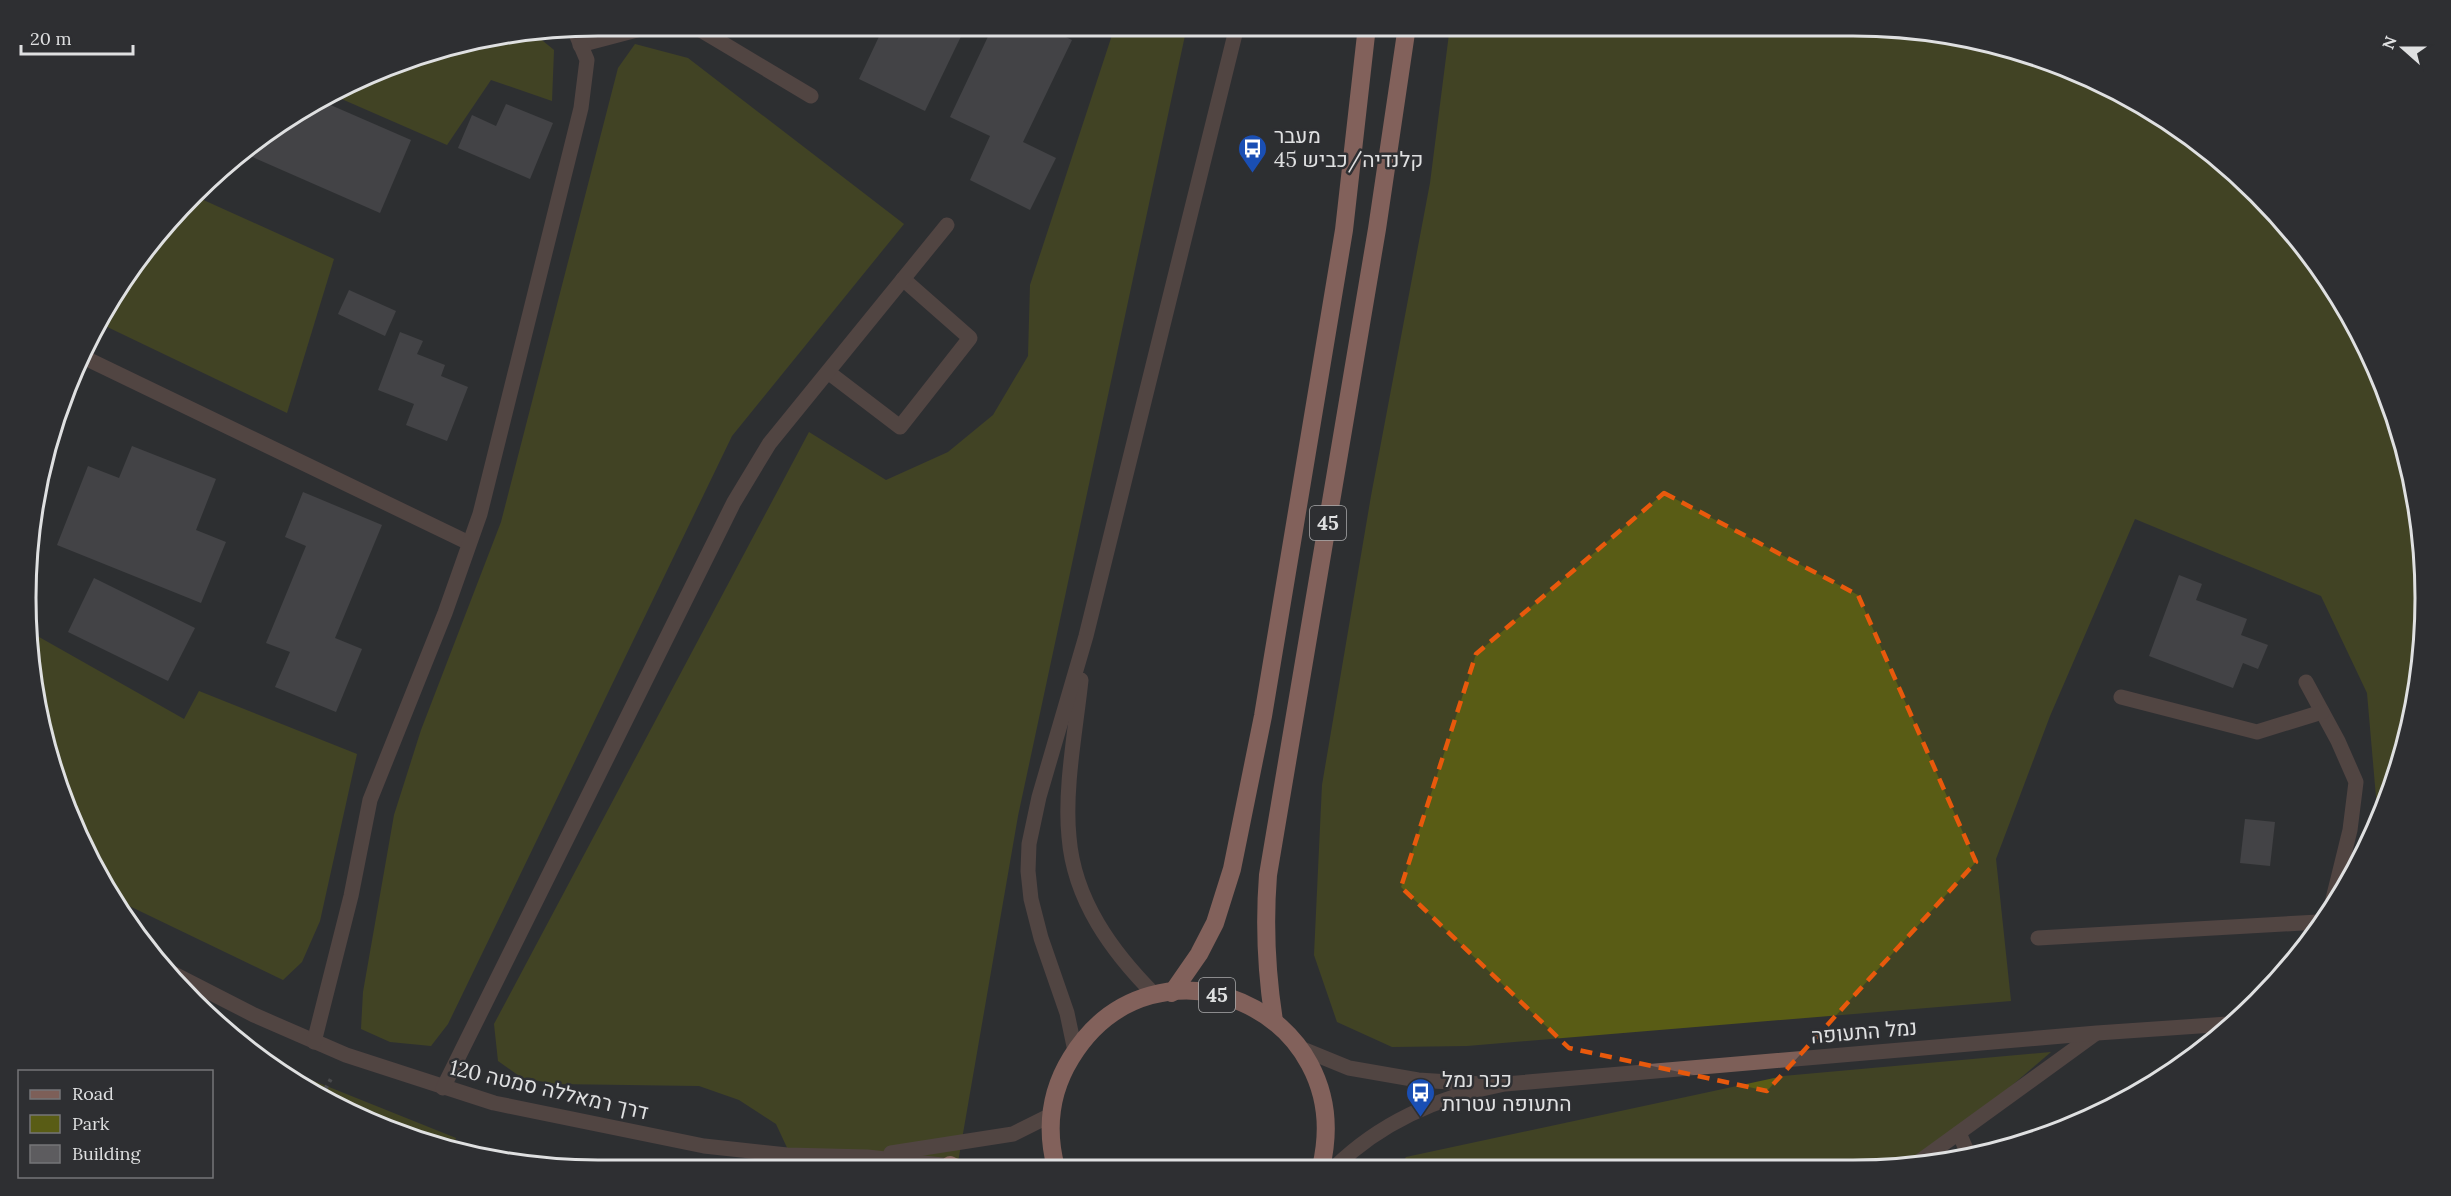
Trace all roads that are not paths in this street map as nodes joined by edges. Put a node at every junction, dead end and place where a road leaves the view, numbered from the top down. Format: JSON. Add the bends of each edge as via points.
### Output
{"nodes":[{"id":1,"x":614,"y":36,"type":"edge"},
{"id":2,"x":711,"y":36,"type":"edge"},
{"id":3,"x":1234,"y":36,"type":"edge"},
{"id":4,"x":1366,"y":36,"type":"edge"},
{"id":5,"x":1406,"y":36,"type":"edge"},
{"id":6,"x":577,"y":37,"type":"edge"},
{"id":7,"x":580,"y":45,"type":"junction"},
{"id":8,"x":811,"y":96,"type":"dead end"},
{"id":9,"x":947,"y":225,"type":"dead end"},
{"id":10,"x":903,"y":279,"type":"junction"},
{"id":11,"x":89,"y":360,"type":"edge"},
{"id":12,"x":828,"y":372,"type":"junction"},
{"id":13,"x":470,"y":543,"type":"junction"},
{"id":14,"x":1086,"y":636,"type":"junction"},
{"id":15,"x":2306,"y":682,"type":"dead end"},
{"id":16,"x":2121,"y":697,"type":"dead end"},
{"id":17,"x":2322,"y":712,"type":"junction"},
{"id":18,"x":2337,"y":884,"type":"edge"},
{"id":19,"x":2311,"y":922,"type":"edge"},
{"id":20,"x":2038,"y":938,"type":"dead end"},
{"id":21,"x":186,"y":980,"type":"edge"},
{"id":22,"x":1163,"y":994,"type":"junction"},
{"id":23,"x":1274,"y":1021,"type":"junction"},
{"id":24,"x":2219,"y":1025,"type":"edge"},
{"id":25,"x":2097,"y":1033,"type":"junction"},
{"id":26,"x":314,"y":1042,"type":"junction"},
{"id":27,"x":1300,"y":1048,"type":"junction"},
{"id":28,"x":1075,"y":1051,"type":"junction"},
{"id":29,"x":1505,"y":1084,"type":"junction"},
{"id":30,"x":443,"y":1088,"type":"junction"},
{"id":31,"x":1051,"y":1115,"type":"junction"},
{"id":32,"x":1959,"y":1133,"type":"junction"},
{"id":33,"x":1966,"y":1148,"type":"edge"},
{"id":34,"x":1929,"y":1155,"type":"edge"},
{"id":35,"x":867,"y":1157,"type":"junction"},
{"id":36,"x":778,"y":1160,"type":"edge"},
{"id":37,"x":820,"y":1160,"type":"edge"},
{"id":38,"x":893,"y":1160,"type":"edge"},
{"id":39,"x":1054,"y":1160,"type":"edge"},
{"id":40,"x":1322,"y":1160,"type":"edge"},
{"id":41,"x":1342,"y":1160,"type":"edge"}],
"edges":[{"from":1,"to":7,"type":"street"},
{"from":2,"to":8,"type":"street"},
{"from":3,"to":14,"type":"street"},
{"from":4,"to":22,"type":"highway","number":"45","via":[[1344,230],[1263,716],[1232,869],[1215,923],[1199,954]]},
{"from":5,"to":23,"type":"highway","number":"45","via":[[1377,229],[1268,875],[1265,955]]},
{"from":6,"to":7,"type":"street"},
{"from":7,"to":13,"type":"street","via":[[587,60],[581,108]]},
{"from":9,"to":10,"type":"street"},
{"from":10,"to":12,"type":"street"},
{"from":10,"to":12,"type":"street","via":[[970,338],[900,427]]},
{"from":11,"to":13,"type":"street"},
{"from":12,"to":30,"type":"street","via":[[769,444],[734,502]]},
{"from":13,"to":26,"type":"street","via":[[370,800],[351,896]]},
{"from":14,"to":22,"type":"street","via":[[1070,777],[1068,837],[1078,885],[1116,953]]},
{"from":14,"to":28,"type":"street","via":[[1036,807],[1028,871],[1041,938],[1067,1013]]},
{"from":15,"to":17,"type":"street"},
{"from":16,"to":17,"type":"street","via":[[2257,732]]},
{"from":17,"to":18,"type":"street","via":[[2356,782],[2350,830]]},
{"from":19,"to":20,"type":"street"},
{"from":21,"to":26,"type":"street","name":"דרך רמאללה סמטה 120"},
{"from":22,"to":23,"type":"highway","number":"45","via":[[1190,991],[1226,996]]},
{"from":22,"to":28,"type":"highway","number":"45","via":[[1110,1016]]},
{"from":23,"to":27,"type":"highway","number":"45"},
{"from":24,"to":25,"type":"street","name":"נמל התעופה"},
{"from":25,"to":29,"type":"street","name":"נמל התעופה"},
{"from":25,"to":32,"type":"street"},
{"from":26,"to":30,"type":"street","name":"דרך רמאללה סמטה 120"},
{"from":27,"to":29,"type":"street","name":"נמל התעופה","via":[[1349,1068],[1467,1084]]},
{"from":27,"to":40,"type":"highway","number":"45","via":[[1323,1099],[1326,1136]]},
{"from":28,"to":31,"type":"highway","number":"45","via":[[1059,1082]]},
{"from":29,"to":41,"type":"street","name":"נמל התעופה","via":[[1430,1105],[1383,1127]]},
{"from":30,"to":36,"type":"street","name":"דרך רמאללה סמטה 120","via":[[494,1103]]},
{"from":31,"to":35,"type":"street","name":"דרך רמאללה סמטה 120","via":[[1013,1134]]},
{"from":31,"to":39,"type":"highway","number":"45"},
{"from":32,"to":33,"type":"street"},
{"from":32,"to":34,"type":"street"},
{"from":35,"to":37,"type":"street","name":"דרך רמאללה סמטה 120"},
{"from":35,"to":38,"type":"street","name":"דרך רמאללה סמטה 120"}]}
